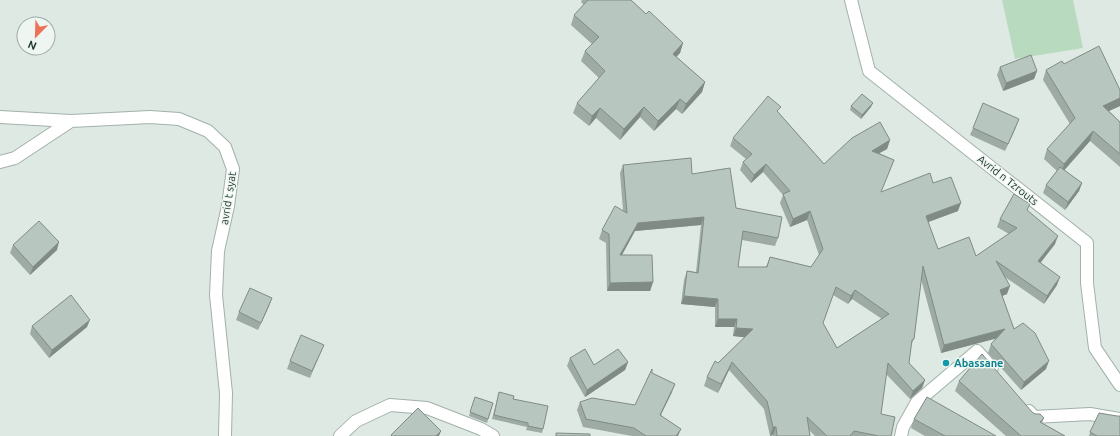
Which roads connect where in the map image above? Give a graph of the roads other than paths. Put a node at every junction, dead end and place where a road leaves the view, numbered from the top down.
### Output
1 (851, 0) edge
2 (0, 117) edge
3 (71, 121) junction
4 (0, 162) edge
5 (998, 375) edge
6 (1120, 385) edge
7 (1024, 405) edge
8 (1120, 419) edge
9 (225, 436) edge
10 (340, 436) edge
11 (493, 436) edge
12 (901, 436) edge

1 - 6 street, Avrid n Tzrouts
2 - 3 street, avrid t syat
3 - 4 street
3 - 9 street, avrid t syat
5 - 12 street
7 - 8 street
10 - 11 street

